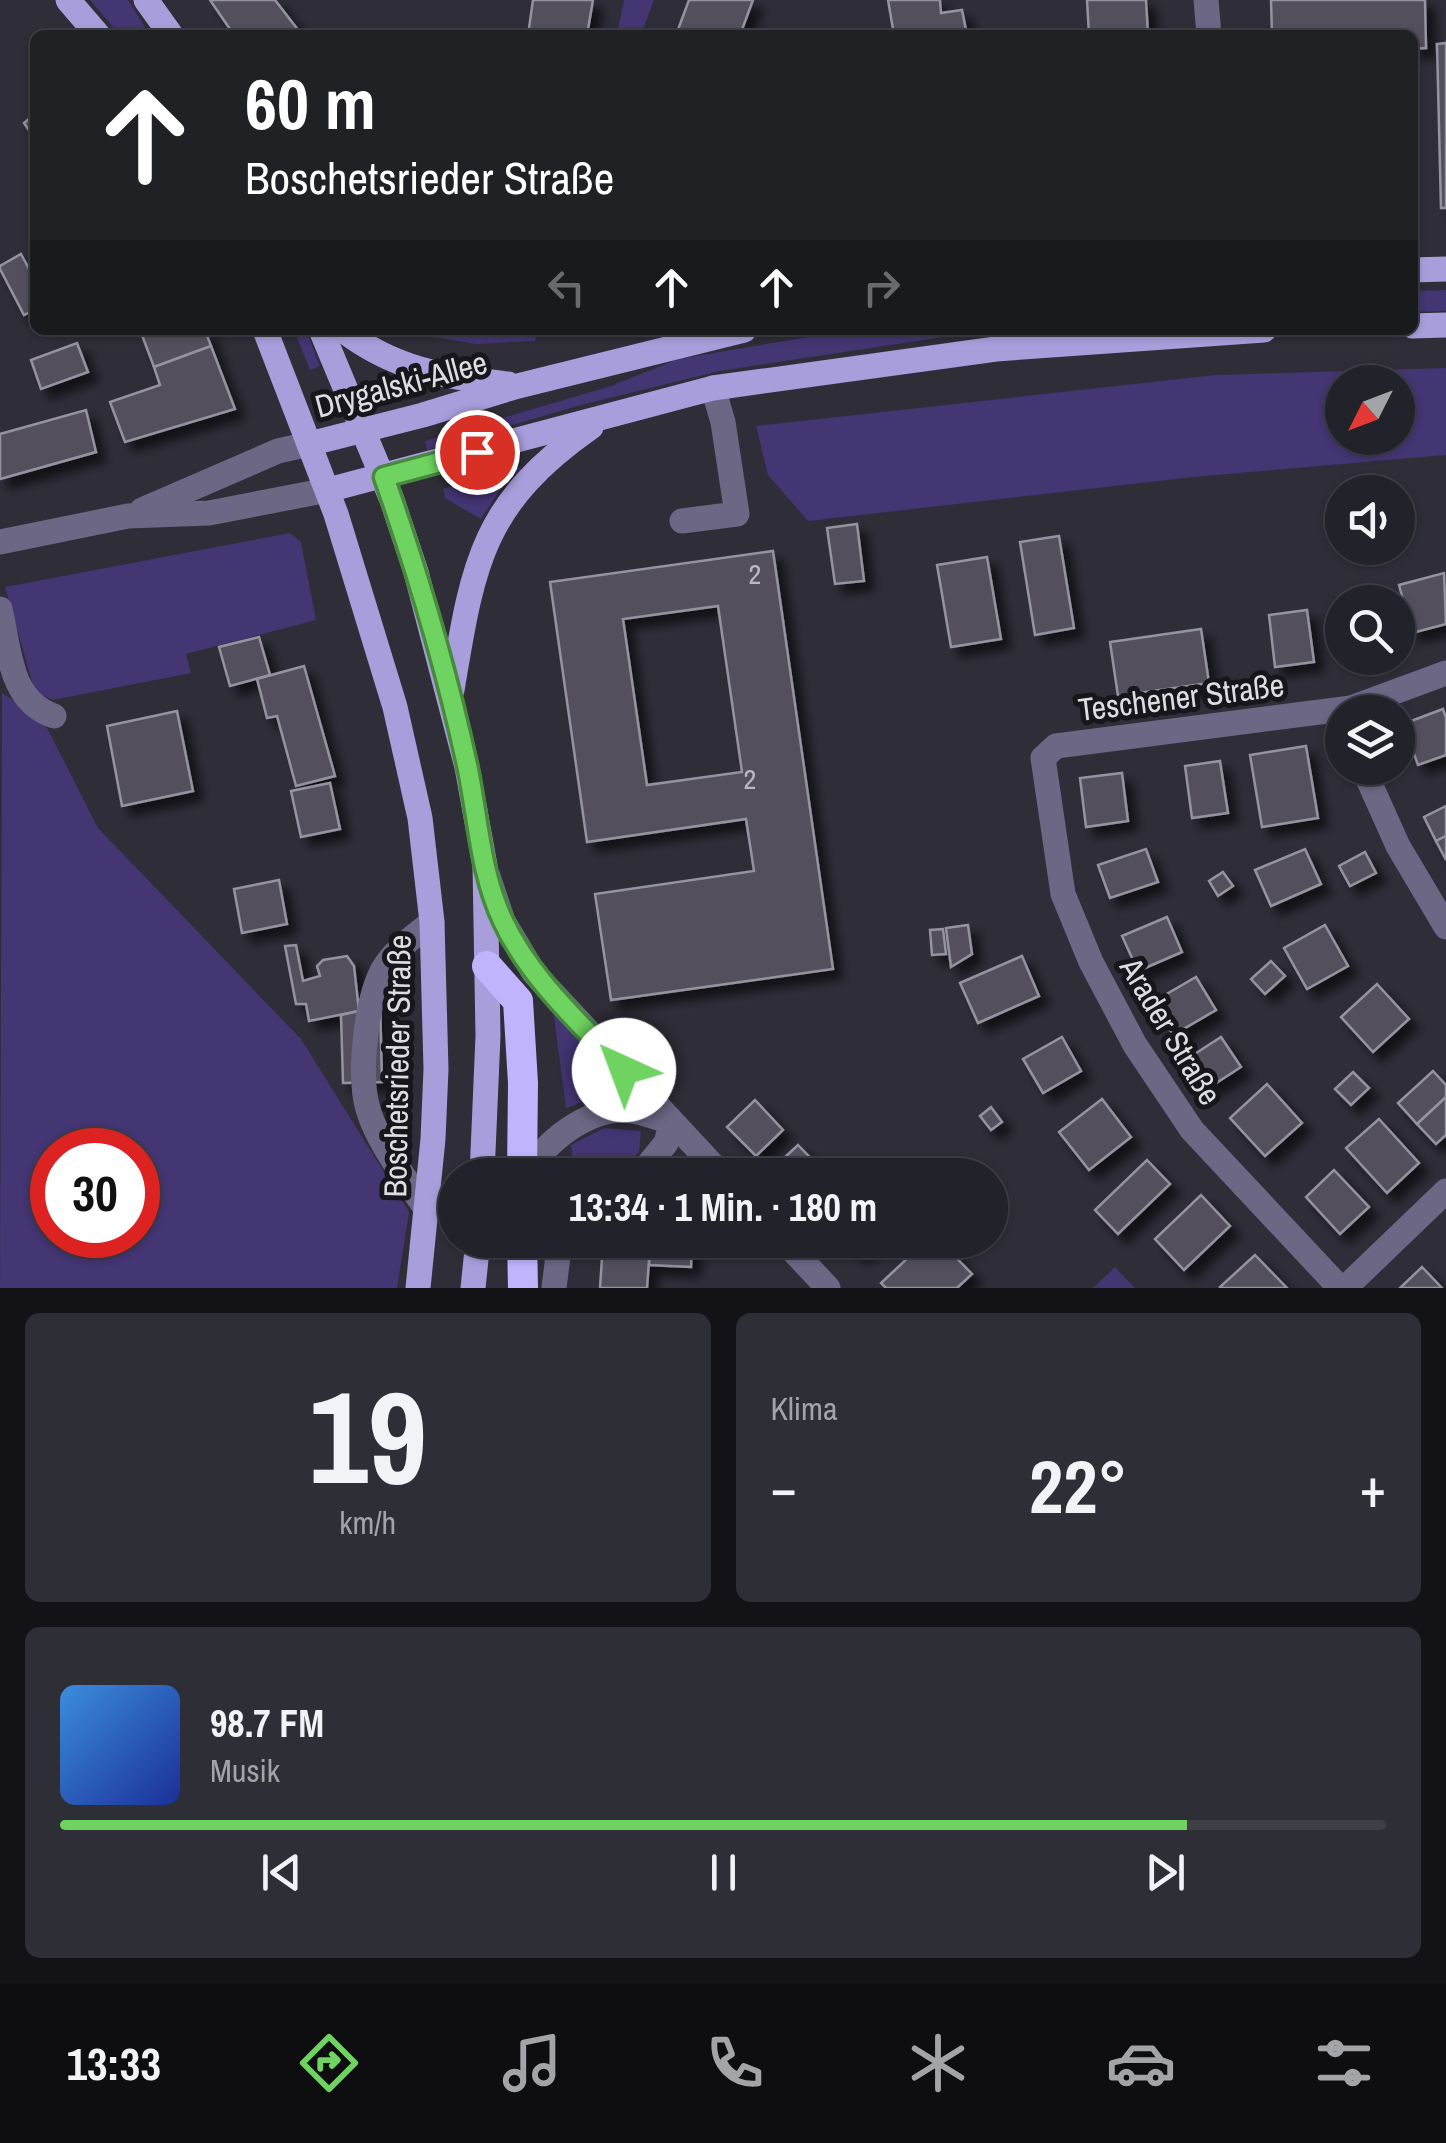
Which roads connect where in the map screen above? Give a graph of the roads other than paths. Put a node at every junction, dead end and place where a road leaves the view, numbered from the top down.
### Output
1 (146, 0) edge
2 (1206, 0) edge
3 (79, 2) edge
4 (95, 30) edge
5 (167, 30) edge
6 (1209, 30) edge
7 (1418, 270) edge
8 (1446, 270) edge
9 (1446, 325) edge
10 (1418, 326) edge
11 (267, 335) edge
12 (323, 335) edge
13 (351, 335) edge
14 (724, 335) edge
15 (1193, 335) edge
16 (518, 386) junction
17 (713, 388) junction
18 (608, 414) junction
19 (364, 430) junction
20 (309, 444) junction
21 (384, 477) junction
22 (328, 490) junction
23 (128, 516) junction
24 (682, 521) dead end
25 (0, 542) edge
26 (0, 609) edge
27 (1446, 673) edge
28 (1390, 695) edge
29 (451, 700) junction
30 (1325, 713) edge
31 (54, 716) dead end
32 (1043, 758) joint
33 (1371, 785) edge
34 (485, 866) junction
35 (432, 922) junction
36 (1446, 927) edge
37 (487, 966) junction
38 (672, 1122) junction
39 (483, 1158) edge
40 (522, 1158) edge
41 (540, 1158) edge
42 (654, 1158) edge
43 (706, 1158) edge
44 (1446, 1191) edge
45 (428, 1210) junction
46 (476, 1258) edge
47 (522, 1258) edge
48 (558, 1258) edge
49 (799, 1258) edge
50 (418, 1288) edge
51 (473, 1288) edge
52 (522, 1288) edge
53 (554, 1288) edge
54 (828, 1288) edge
55 (1342, 1288) edge

1 - 5 main road
2 - 6 street
3 - 4 main road
7 - 8 main road
9 - 10 main road
11 - 20 main road, Boschetsrieder Straße
12 - 19 main road
13 - 16 main road
14 - 16 main road, Drygalski-Allee
15 - 17 main road
16 - 19 main road, Drygalski-Allee
17 - 18 main road
17 - 24 street
18 - 21 main road
18 - 29 main road
19 - 20 main road, Drygalski-Allee
19 - 21 main road
20 - 22 main road, Boschetsrieder Straße
20 - 23 street
21 - 22 main road
21 - 29 main road
22 - 23 street
22 - 35 main road, Boschetsrieder Straße
23 - 25 street
26 - 31 street
27 - 28 street, Teschener Straße
29 - 34 main road
30 - 32 street, Teschener Straße
32 - 55 street, Arader Straße
33 - 36 street
34 - 37 main road
34 - 38 street
35 - 45 main road, Boschetsrieder Straße
35 - 45 street
37 - 39 main road
37 - 40 highway
38 - 41 street
38 - 42 street
38 - 43 street
44 - 55 street
45 - 50 main road, Boschetsrieder Straße
46 - 51 main road
47 - 52 highway
48 - 53 street
49 - 54 street

